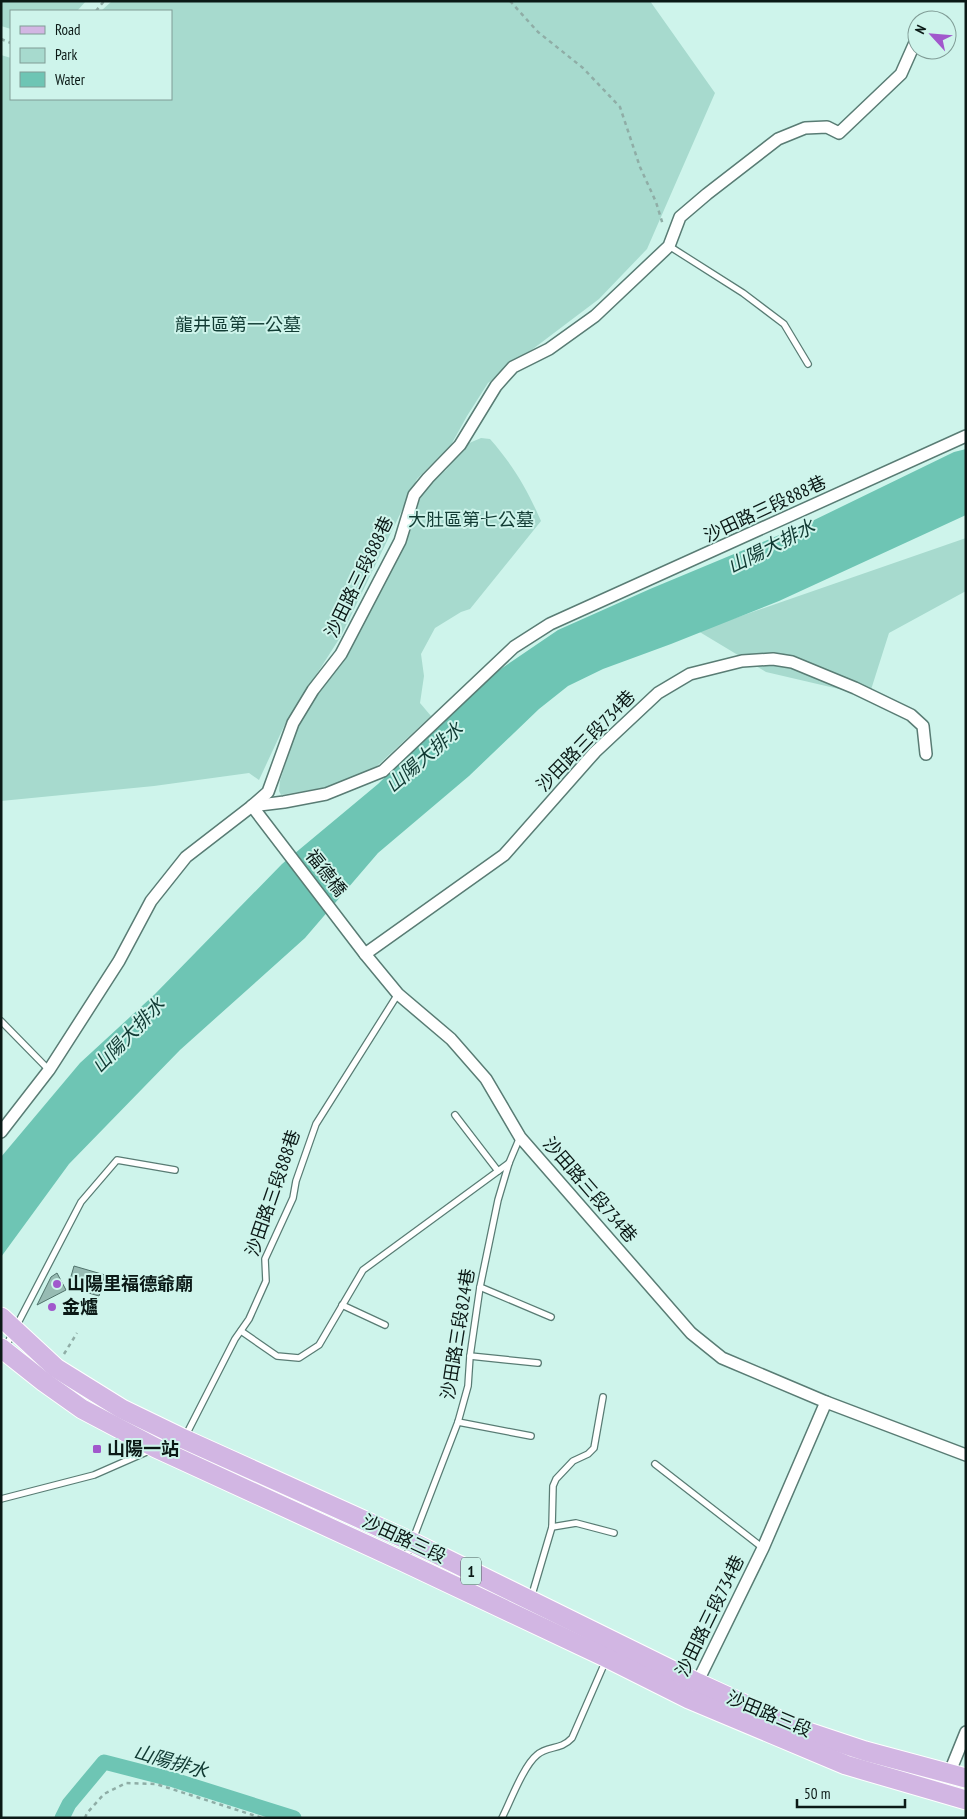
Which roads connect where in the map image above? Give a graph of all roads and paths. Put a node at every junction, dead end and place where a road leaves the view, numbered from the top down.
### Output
1 (510, 1) edge
2 (907, 60) edge
3 (669, 246) junction
4 (808, 364) dead end
5 (966, 436) edge
6 (926, 754) dead end
7 (252, 806) junction
8 (339, 919) joint
9 (365, 954) junction
10 (398, 994) junction
11 (1, 1021) edge
12 (49, 1070) junction
13 (455, 1115) dead end
14 (1, 1132) edge
15 (520, 1136) junction
16 (509, 1163) junction
17 (175, 1170) dead end
18 (498, 1171) junction
19 (480, 1287) junction
20 (342, 1305) junction
21 (1, 1317) edge
22 (551, 1317) dead end
23 (385, 1325) dead end
24 (15, 1330) junction
25 (241, 1331) junction
26 (77, 1333) dead end
27 (3, 1349) edge
28 (470, 1356) junction
29 (538, 1363) dead end
30 (56, 1368) junction
31 (604, 1397) dead end
32 (826, 1402) junction
33 (458, 1422) junction
34 (531, 1436) dead end
35 (179, 1440) junction
36 (160, 1446) junction
37 (966, 1455) edge
38 (656, 1464) dead end
39 (1, 1499) edge
40 (552, 1527) junction
41 (614, 1533) dead end
42 (412, 1542) junction
43 (763, 1548) junction
44 (404, 1562) junction
45 (530, 1600) junction
46 (607, 1658) junction
47 (698, 1683) junction
48 (688, 1699) junction
49 (966, 1732) edge
50 (958, 1776) edge
51 (966, 1800) edge
52 (85, 1818) edge
53 (262, 1818) edge
54 (502, 1818) edge

1 - 3 path
2 - 3 street, 沙田路三段888巷
3 - 4 lane
3 - 7 street, 沙田路三段888巷
5 - 7 street, 沙田路三段888巷
6 - 9 street, 沙田路三段734巷
7 - 8 street, 福德橋
7 - 12 street
8 - 9 street, 沙田路三段734巷
9 - 10 street, 沙田路三段734巷
10 - 15 street, 沙田路三段734巷
10 - 25 lane, 沙田路三段888巷
11 - 12 lane
12 - 14 street
13 - 18 lane
15 - 16 lane, 沙田路三段824巷
15 - 32 street, 沙田路三段734巷
16 - 18 lane
16 - 19 lane, 沙田路三段824巷
17 - 24 lane
18 - 20 lane
19 - 22 lane
19 - 28 lane, 沙田路三段824巷
20 - 23 lane
20 - 25 lane
21 - 24 main road, 沙田路三段 / 1
24 - 27 lane
24 - 30 main road, 沙田路三段 / 1
25 - 35 lane, 沙田路三段888巷
26 - 30 path
27 - 36 main road, 沙田路三段 / 1
28 - 29 lane
28 - 33 lane, 沙田路三段824巷
30 - 35 main road, 沙田路三段 / 1
31 - 40 lane
32 - 37 street, 沙田路三段734巷
32 - 43 street, 沙田路三段734巷
33 - 34 lane
33 - 42 lane, 沙田路三段824巷
35 - 42 main road, 沙田路三段 / 1
36 - 39 lane
36 - 44 main road, 沙田路三段 / 1
38 - 43 lane, 沙田路三段734巷
40 - 41 lane
40 - 45 lane
42 - 44 lane, 沙田路三段824巷
42 - 45 main road, 沙田路三段 / 1
43 - 47 street, 沙田路三段734巷
44 - 46 main road, 沙田路三段 / 1
45 - 47 main road, 沙田路三段 / 1
46 - 48 main road, 沙田路三段 / 1
46 - 54 lane
47 - 48 street, 沙田路三段734巷
47 - 50 main road, 沙田路三段 / 1
48 - 51 main road, 沙田路三段 / 1
49 - 50 street
52 - 53 path

